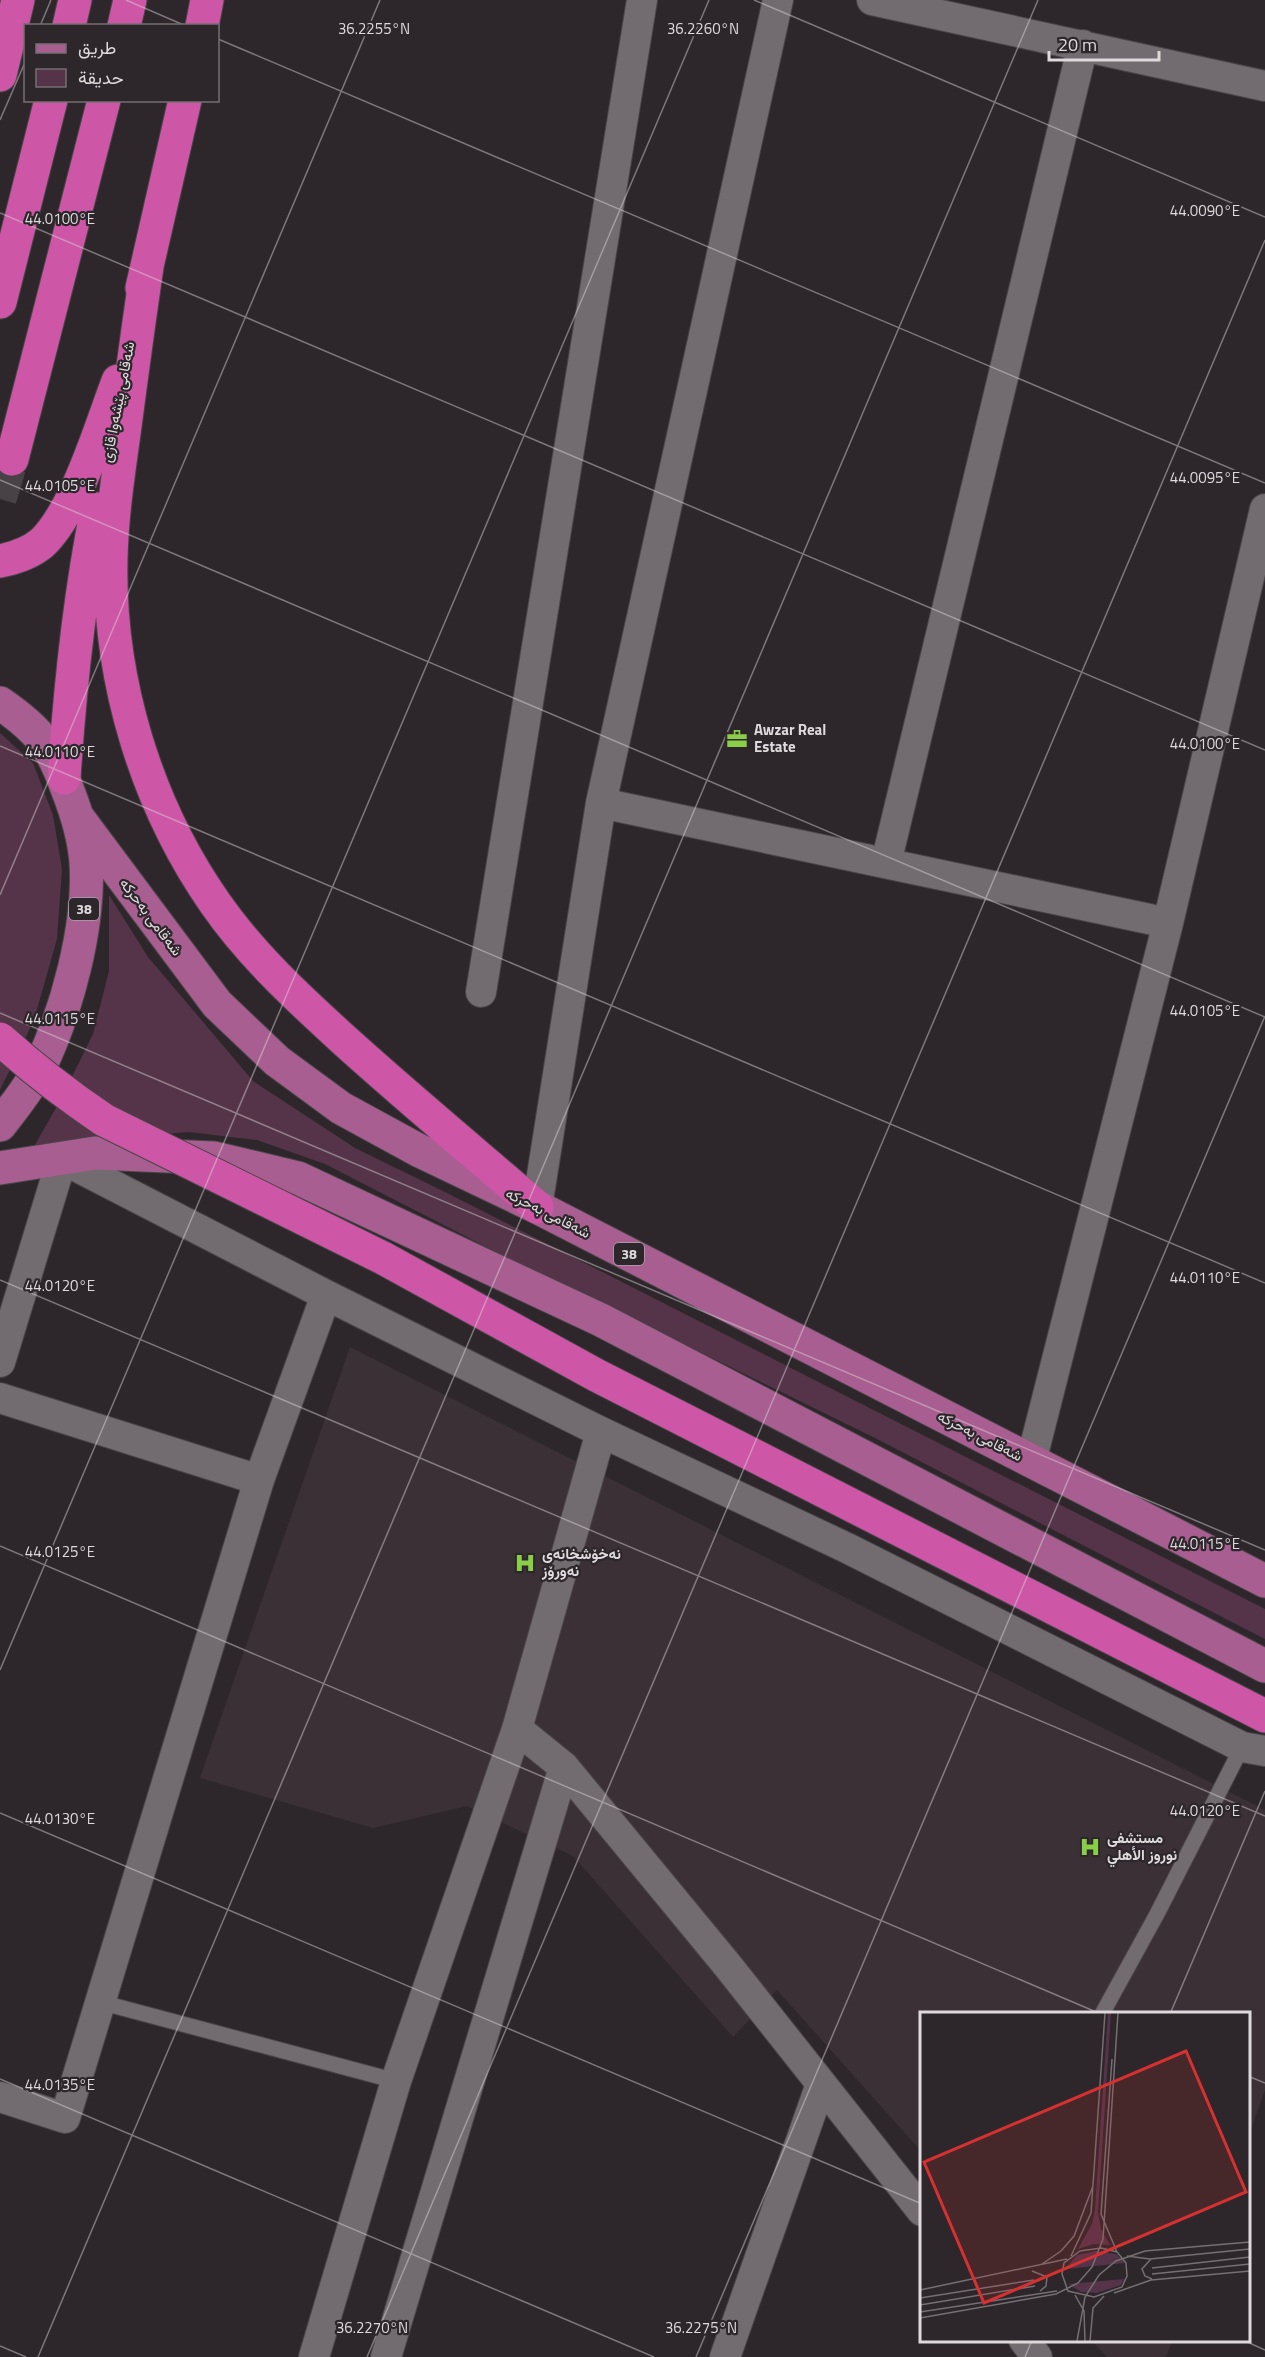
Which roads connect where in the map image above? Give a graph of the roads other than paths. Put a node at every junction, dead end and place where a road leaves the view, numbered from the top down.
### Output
1 (18, 0) edge
2 (75, 0) edge
3 (130, 0) edge
4 (207, 0) edge
5 (642, 0) edge
6 (778, 0) edge
7 (872, 0) edge
8 (69, 24) edge
9 (124, 24) edge
10 (201, 24) edge
11 (1083, 45) junction
12 (0, 75) edge
13 (1265, 86) edge
14 (50, 102) edge
15 (103, 102) edge
16 (184, 102) edge
17 (147, 267) junction
18 (0, 302) edge
19 (125, 361) junction
20 (12, 459) tunnel mouth
21 (1265, 510) edge
22 (0, 561) edge
23 (0, 703) edge
24 (63, 778) junction
25 (601, 803) junction
26 (79, 819) junction
27 (886, 863) junction
28 (1168, 922) junction
29 (481, 992) dead end
30 (0, 1039) edge
31 (0, 1125) edge
32 (62, 1159) junction
33 (0, 1168) edge
34 (537, 1207) junction
35 (326, 1295) junction
36 (0, 1362) edge
37 (0, 1398) edge
38 (601, 1432) junction
39 (1031, 1462) junction
40 (259, 1480) junction
41 (1265, 1581) edge
42 (1265, 1666) edge
43 (1265, 1716) edge
44 (517, 1729) junction
45 (1253, 1749) edge
46 (564, 1767) junction
47 (100, 2002) junction
48 (1103, 2012) edge
49 (396, 2081) junction
50 (821, 2084) junction
51 (0, 2097) edge
52 (920, 2210) edge
53 (1026, 2342) edge
54 (314, 2357) edge
55 (386, 2357) edge
56 (725, 2357) edge
57 (1037, 2357) edge

1 - 12 highway
2 - 8 highway
3 - 9 highway
4 - 10 highway
5 - 29 street
6 - 25 street
7 - 11 street
11 - 13 street
11 - 27 street
14 - 18 highway
15 - 20 highway
16 - 17 highway, شەقامی پێشەوا قازی
17 - 19 highway, شەقامی پێشەوا قازی
17 - 34 highway
19 - 22 highway
19 - 24 highway, شەقامی پێشەوا قازی
21 - 28 street
23 - 24 main road, شەقامی پێشەوا قازی / 38
24 - 26 main road, شەقامی پێشەوا قازی / 38
25 - 27 street
25 - 34 street
26 - 31 main road, شەقامی پێشەوا قازی / 38
26 - 34 main road, شەقامی بەحرکە / 38
27 - 28 street
28 - 39 street
30 - 43 highway, bridge
32 - 33 main road
32 - 35 street
32 - 36 street
32 - 42 main road
34 - 39 main road, شەقامی بەحرکە / 38
35 - 38 street
35 - 40 street
37 - 40 street
38 - 44 street
38 - 45 street
39 - 41 main road, شەقامی بەحرکە / 38
40 - 47 street
44 - 46 street
44 - 49 street
45 - 48 lane
46 - 50 street
46 - 55 street
47 - 49 lane
47 - 51 street
49 - 54 street
50 - 52 street
50 - 56 street
53 - 57 street

